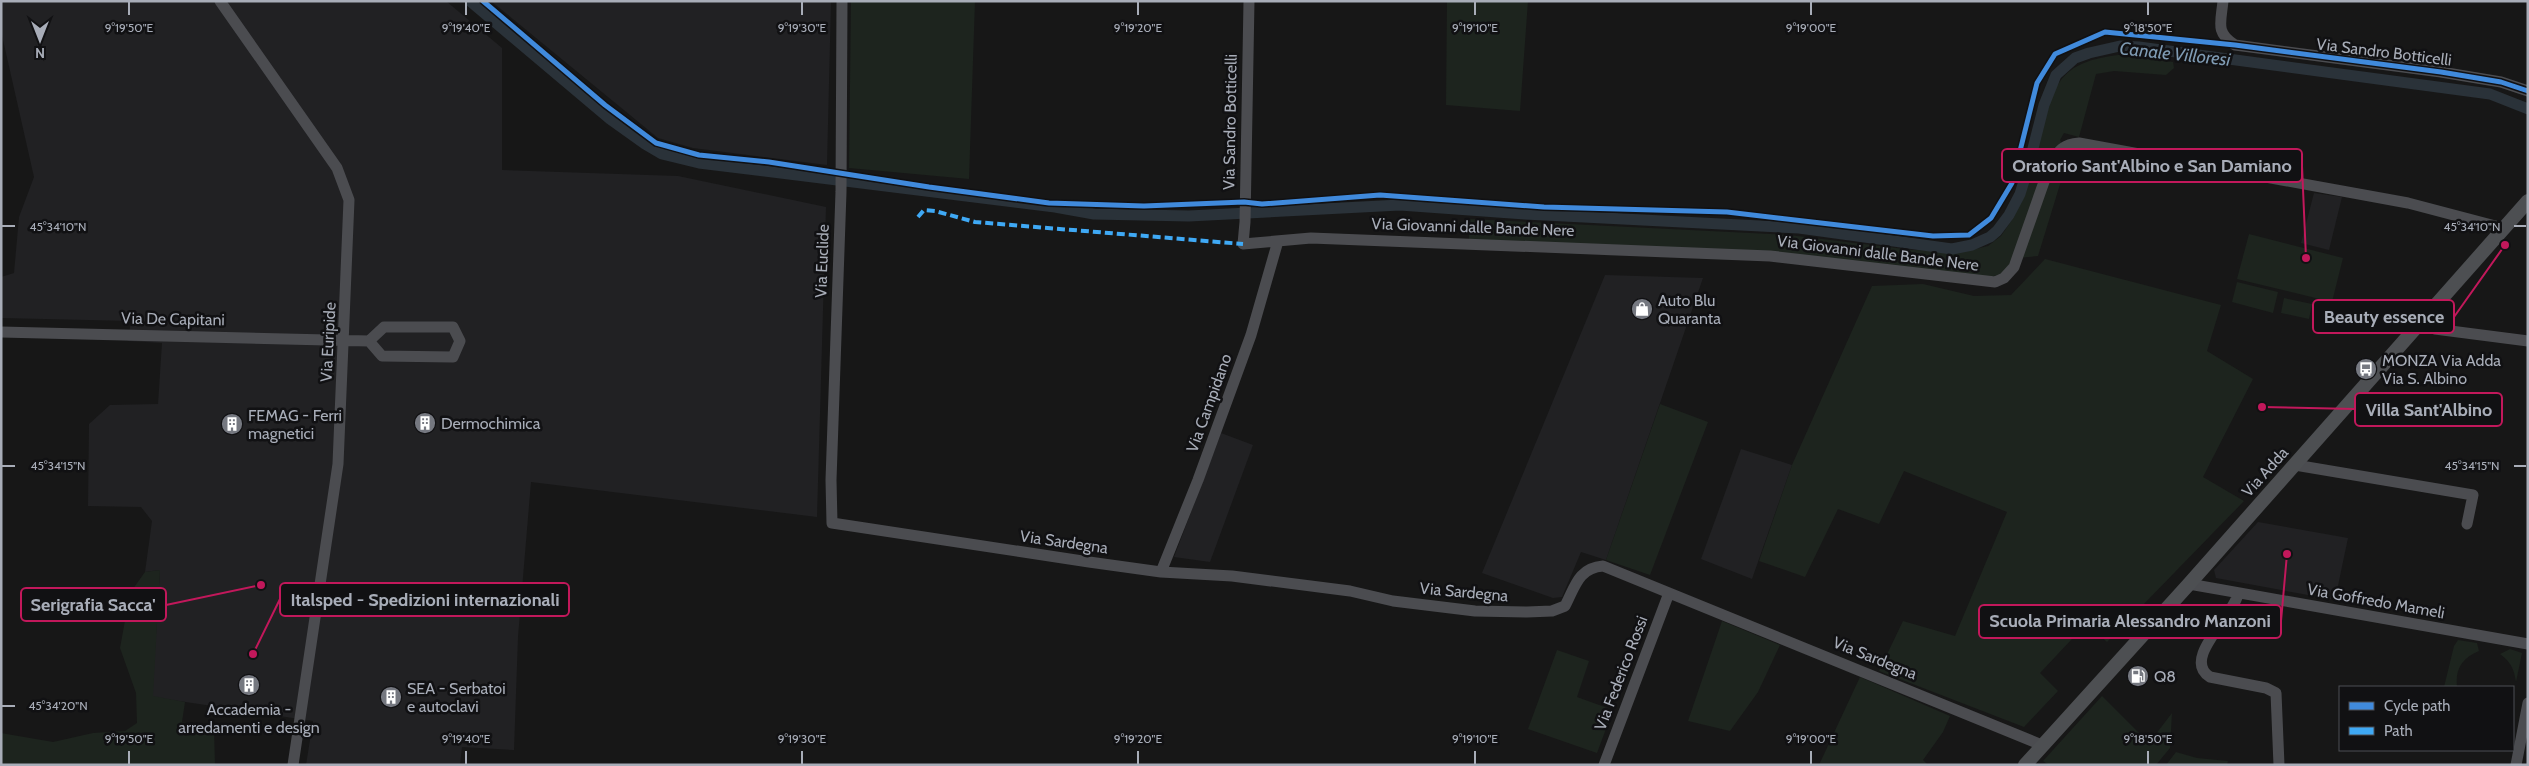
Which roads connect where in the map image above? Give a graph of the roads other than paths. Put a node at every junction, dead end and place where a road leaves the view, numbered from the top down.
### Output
1 (220, 1) edge
2 (842, 1) edge
3 (1249, 1) edge
4 (2223, 1) edge
5 (2528, 91) edge
6 (2528, 201) edge
7 (2503, 228) junction
8 (1278, 241) junction
9 (1243, 244) joint
10 (2420, 321) junction
11 (1, 332) edge
12 (344, 339) junction
13 (369, 340) junction
14 (2528, 341) edge
15 (2295, 465) junction
16 (832, 523) joint
17 (2467, 524) dead end
18 (1161, 572) junction
19 (2189, 584) junction
20 (1669, 593) junction
21 (2238, 594) junction
22 (2528, 644) edge
23 (2527, 705) edge
24 (2042, 745) junction
25 (293, 765) edge
26 (1604, 765) edge
27 (2025, 765) edge
28 (2280, 765) edge
29 (2516, 765) edge

1 - 12 street, Via Euripide
2 - 16 street, Via Euclide
3 - 9 street, Via Sandro Botticelli
4 - 5 street, Via Sandro Botticelli
6 - 7 main road, Via Adda
7 - 8 street, Via Giovanni dalle Bande Nere
7 - 10 main road, Via Adda
8 - 9 street, Via Giovanni dalle Bande Nere
8 - 18 street, Via Campidano
10 - 14 street
10 - 15 main road, Via Adda
11 - 12 street, Via De Capitani
12 - 13 street, Via De Capitani
12 - 25 street, Via Euripide
13 - 13 street
15 - 17 street
15 - 19 main road, Via Adda
16 - 18 street, Via Sardegna
18 - 20 street, Via Sardegna
19 - 21 street, Via Goffredo Mameli
19 - 24 main road, Via Adda
20 - 24 street, Via Sardegna
20 - 26 street, Via Federico Rossi
21 - 22 street, Via Goffredo Mameli
21 - 28 street
23 - 29 street
24 - 27 main road, Via Adda

